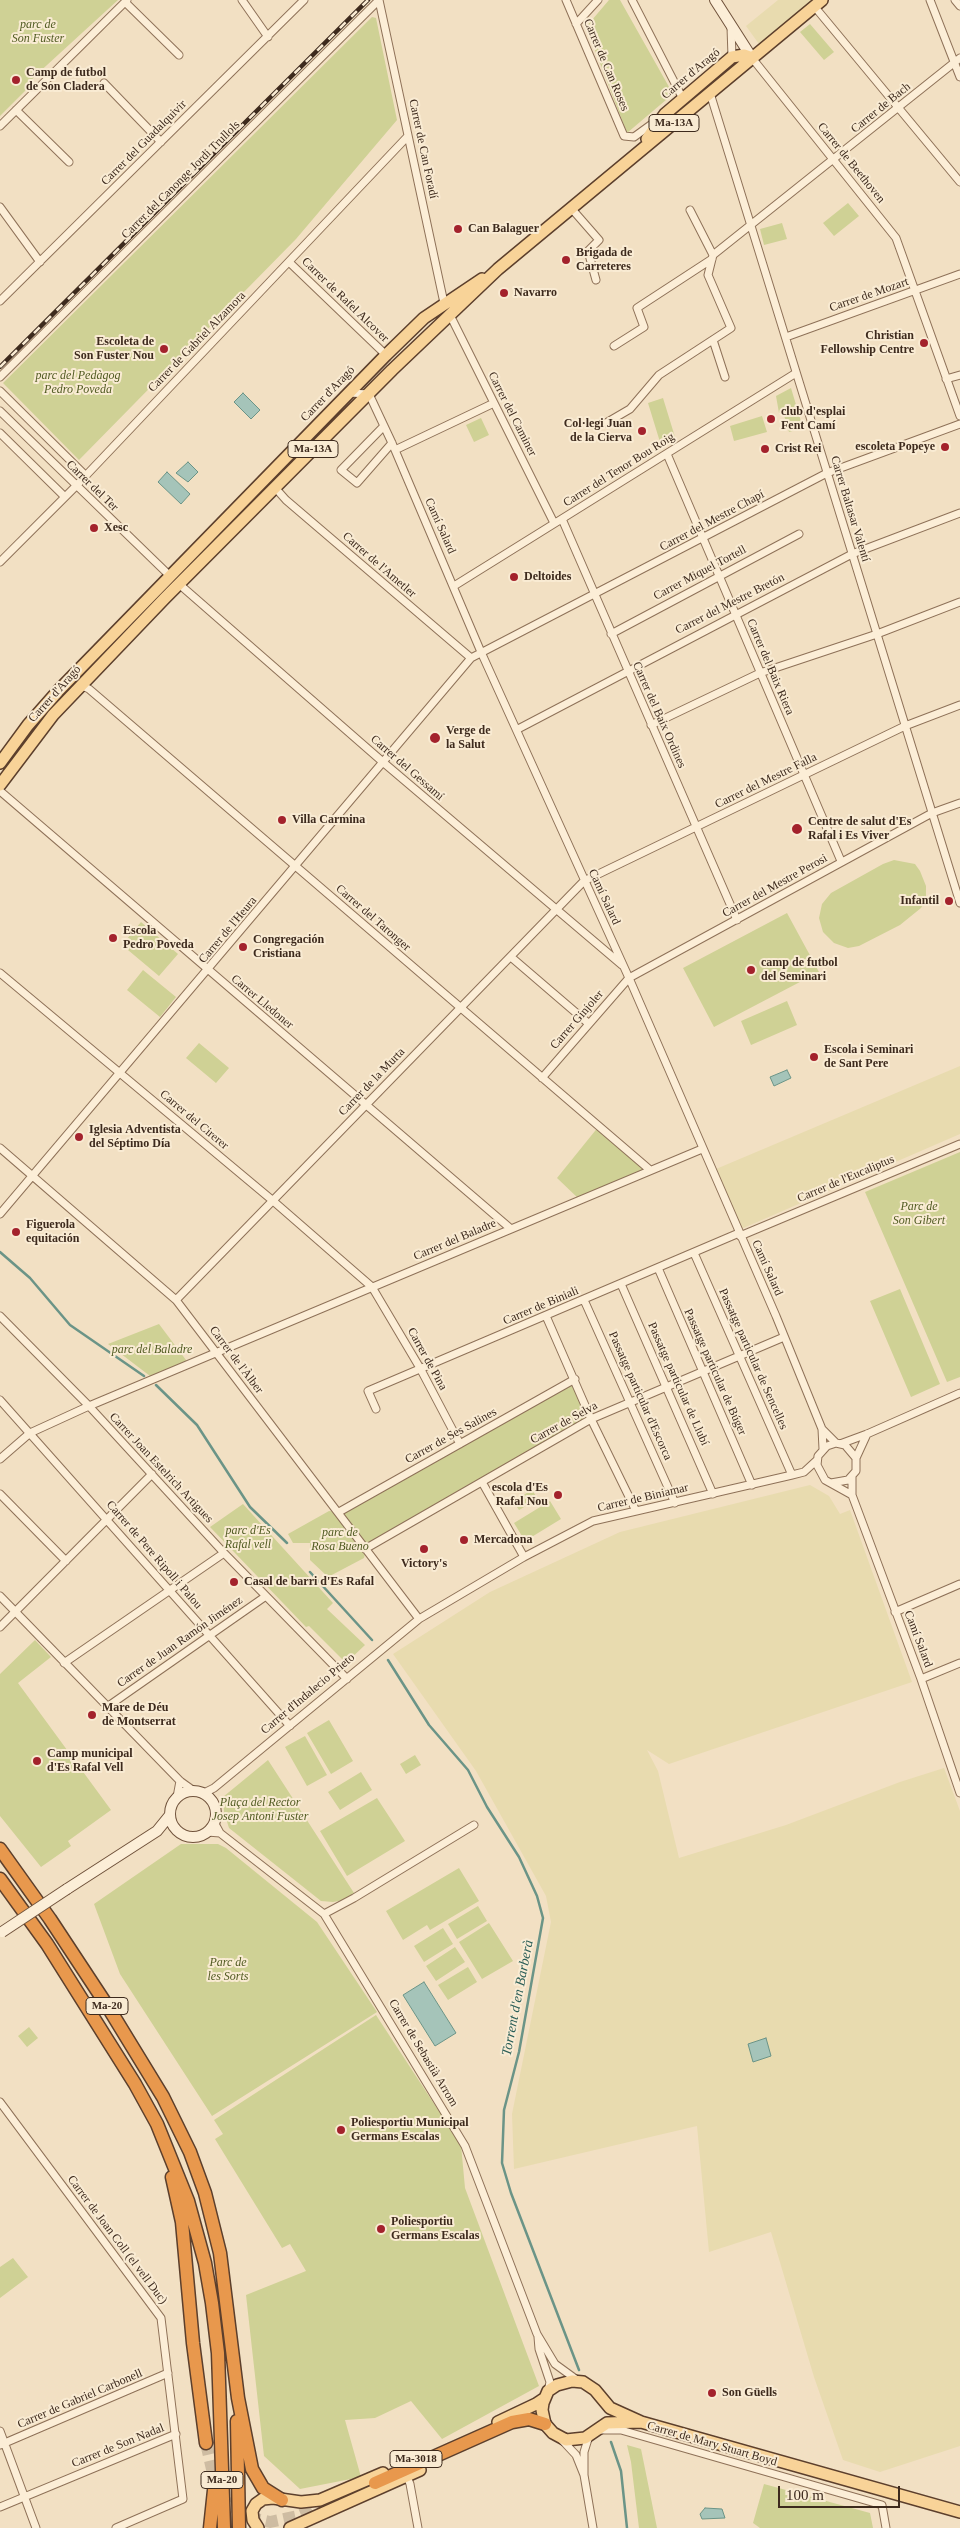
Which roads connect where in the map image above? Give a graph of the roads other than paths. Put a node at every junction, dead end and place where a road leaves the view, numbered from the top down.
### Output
1 (242, 0) edge
2 (304, 0) edge
3 (379, 0) edge
4 (566, 0) edge
5 (598, 0) edge
6 (632, 0) edge
7 (715, 0) edge
8 (930, 0) edge
9 (955, 0) edge
10 (126, 1) edge
11 (818, 3) edge
12 (960, 6) edge
13 (576, 24) junction
14 (731, 24) junction
15 (268, 37) junction
16 (179, 55) dead end
17 (732, 57) junction
18 (752, 58) junction
19 (957, 61) edge
20 (960, 77) edge
21 (104, 83) dead end
22 (710, 93) junction
23 (683, 98) junction
24 (900, 107) junction
25 (16, 110) junction
26 (665, 114) junction
27 (0, 126) edge
28 (408, 136) junction
29 (161, 142) junction
30 (638, 153) junction
31 (836, 160) junction
32 (69, 162) dead end
33 (960, 182) edge
34 (0, 206) edge
35 (571, 208) junction
36 (690, 210) dead end
37 (751, 227) junction
38 (712, 257) junction
39 (40, 262) junction
40 (289, 262) junction
41 (498, 269) junction
42 (960, 274) edge
43 (596, 280) dead end
44 (915, 291) junction
45 (0, 301) edge
46 (444, 303) junction
47 (450, 315) junction
48 (786, 337) junction
49 (712, 340) junction
50 (614, 346) dead end
51 (386, 355) junction
52 (392, 370) junction
53 (796, 373) junction
54 (960, 375) edge
55 (0, 377) edge
56 (725, 377) dead end
57 (946, 380) junction
58 (0, 391) edge
59 (349, 393) junction
60 (369, 394) junction
61 (494, 403) junction
62 (0, 411) edge
63 (960, 416) edge
64 (606, 423) dead end
65 (960, 424) edge
66 (384, 426) junction
67 (0, 433) edge
68 (394, 447) junction
69 (668, 454) junction
70 (277, 466) junction
71 (827, 473) junction
72 (86, 476) junction
73 (76, 486) junction
74 (276, 486) junction
75 (65, 497) junction
76 (960, 513) edge
77 (562, 519) junction
78 (554, 523) junction
79 (800, 534) dead end
80 (702, 539) junction
81 (852, 554) junction
82 (0, 562) edge
83 (170, 576) junction
84 (718, 576) junction
85 (179, 584) junction
86 (454, 586) junction
87 (595, 595) junction
88 (960, 602) edge
89 (735, 614) junction
90 (611, 634) junction
91 (877, 634) junction
92 (481, 652) junction
93 (471, 658) junction
94 (627, 671) junction
95 (760, 673) junction
96 (80, 686) junction
97 (58, 691) junction
98 (960, 705) edge
99 (651, 725) junction
100 (905, 726) junction
101 (518, 729) junction
102 (0, 763) edge
103 (384, 763) junction
104 (803, 775) junction
105 (0, 785) edge
106 (0, 791) edge
107 (960, 803) edge
108 (932, 813) junction
109 (696, 828) junction
110 (841, 861) junction
111 (295, 867) junction
112 (584, 881) junction
113 (958, 886) edge
114 (960, 903) edge
115 (555, 910) junction
116 (737, 920) junction
117 (511, 956) junction
118 (623, 967) junction
119 (208, 971) junction
120 (0, 973) edge
121 (629, 978) junction
122 (460, 1007) junction
123 (588, 1023) junction
124 (120, 1074) junction
125 (542, 1078) junction
126 (367, 1104) junction
127 (960, 1144) edge
128 (0, 1148) edge
129 (702, 1149) junction
130 (650, 1170) junction
131 (32, 1176) junction
132 (272, 1200) junction
133 (0, 1214) edge
134 (511, 1229) junction
135 (740, 1234) junction
136 (694, 1253) junction
137 (658, 1268) junction
138 (621, 1284) junction
139 (372, 1287) junction
140 (176, 1300) junction
141 (584, 1300) junction
142 (0, 1316) edge
143 (546, 1316) junction
144 (784, 1337) junction
145 (216, 1353) junction
146 (740, 1356) junction
147 (420, 1368) junction
148 (703, 1371) junction
149 (575, 1380) junction
150 (667, 1386) junction
151 (960, 1393) edge
152 (0, 1400) edge
153 (631, 1402) junction
154 (89, 1406) junction
155 (376, 1409) dead end
156 (591, 1419) junction
157 (822, 1429) junction
158 (30, 1433) junction
159 (867, 1434) junction
160 (460, 1444) junction
161 (838, 1444) junction
162 (823, 1449) junction
163 (856, 1458) junction
164 (0, 1459) edge
165 (817, 1460) junction
166 (804, 1472) junction
167 (152, 1474) junction
168 (792, 1475) junction
169 (821, 1476) junction
170 (852, 1476) junction
171 (482, 1482) junction
172 (831, 1483) junction
173 (752, 1485) junction
174 (0, 1494) edge
175 (713, 1494) junction
176 (852, 1495) junction
177 (675, 1503) junction
178 (636, 1511) junction
179 (338, 1512) junction
180 (108, 1520) junction
181 (366, 1550) junction
182 (224, 1553) junction
183 (524, 1557) junction
184 (66, 1561) junction
185 (960, 1584) edge
186 (169, 1590) junction
187 (0, 1596) edge
188 (266, 1596) junction
189 (15, 1612) junction
190 (896, 1612) junction
191 (419, 1619) junction
192 (0, 1627) edge
193 (209, 1635) junction
194 (64, 1663) junction
195 (960, 1663) edge
196 (346, 1679) junction
197 (921, 1680) junction
198 (107, 1707) junction
199 (290, 1726) junction
200 (180, 1781) junction
201 (960, 1793) edge
202 (202, 1794) junction
203 (178, 1797) junction
204 (170, 1815) junction
205 (214, 1822) junction
206 (474, 1825) dead end
207 (157, 1831) junction
208 (179, 1831) junction
209 (207, 1832) junction
210 (220, 1833) junction
211 (0, 1849) edge
212 (0, 1879) edge
213 (324, 1914) junction
214 (1, 1932) edge
215 (0, 2102) edge
216 (157, 2124) junction
217 (538, 2334) junction
218 (168, 2372) junction
219 (583, 2382) junction
220 (547, 2394) junction
221 (599, 2397) junction
222 (238, 2398) junction
223 (641, 2422) junction
224 (0, 2431) edge
225 (220, 2431) junction
226 (552, 2432) junction
227 (593, 2433) junction
228 (176, 2434) junction
229 (206, 2442) tunnel mouth
230 (2, 2444) edge
231 (238, 2465) junction
232 (217, 2474) junction
233 (584, 2475) junction
234 (400, 2479) junction
235 (372, 2488) junction
236 (24, 2497) junction
237 (282, 2500) junction
238 (0, 2507) edge
239 (960, 2512) edge
240 (36, 2528) edge
241 (116, 2528) edge
242 (210, 2528) edge
243 (218, 2528) edge
244 (224, 2528) edge
245 (239, 2528) edge
246 (245, 2528) edge
247 (258, 2528) edge
248 (280, 2528) edge
249 (290, 2528) edge
250 (418, 2528) edge
251 (593, 2528) edge
252 (886, 2528) edge

1 - 15 street
2 - 15 street, Carrer del Guadalquivir
3 - 28 street, Carrer de Can Foradí
3 - 55 street, Carrer del Canonge Jordi Trullols
4 - 13 street, Carrer de Can Roses
5 - 13 street
6 - 23 street
7 - 14 street
8 - 19 street
9 - 12 street
10 - 16 street
10 - 25 street
11 - 18 main road, Carrer d'Aragó / Ma-13A
11 - 24 street
13 - 26 street, Carrer de Can Roses
14 - 17 street
14 - 18 street
15 - 29 street, Carrer del Guadalquivir
17 - 18 main road, Carrer d'Aragó
17 - 23 main road, Carrer d'Aragó
18 - 22 main road, Carrer d'Aragó / Ma-13A
18 - 31 street, Carrer de Beethoven
19 - 20 street
19 - 24 street, Carrer de Bach
21 - 29 street
22 - 30 main road, Carrer d'Aragó / Ma-13A
22 - 37 street, Carrer Baltasar Valentí
23 - 26 main road, Carrer d'Aragó
24 - 31 street, Carrer de Bach
24 - 33 street
25 - 27 street
25 - 32 street
26 - 30 main road, Carrer d'Aragó
28 - 40 street, Carrer de Gabriel Alzamora
28 - 46 street, Carrer de Can Foradí
29 - 39 street, Carrer del Guadalquivir
30 - 35 main road, Carrer d'Aragó / Ma-13A
31 - 37 street, Carrer de Bach
31 - 44 street, Carrer de Beethoven
34 - 39 street
35 - 41 main road, Carrer d'Aragó / Ma-13A
35 - 43 street
36 - 38 street
37 - 38 street, Carrer de Bach
37 - 48 street, Carrer Baltasar Valentí
38 - 49 street
38 - 50 street, Carrer de Bach
39 - 45 street, Carrer del Guadalquivir
40 - 51 street, Carrer de Rafel Alcover
40 - 72 street, Carrer de Gabriel Alzamora
41 - 46 main road, Carrer d'Aragó / Ma-13A
41 - 47 main road, Carrer d'Aragó / Ma-13A
42 - 44 street, Carrer de Mozart
44 - 48 street, Carrer de Mozart
44 - 57 street, Carrer de Beethoven
46 - 51 main road, Carrer d'Aragó / Ma-13A
47 - 52 main road, Carrer d'Aragó / Ma-13A
47 - 61 street, Carrer del Caminer
48 - 53 street, Carrer Baltasar Valentí
49 - 56 street
49 - 64 street
51 - 52 main road
51 - 59 main road, Carrer d'Aragó / Ma-13A
52 - 60 main road, Carrer d'Aragó / Ma-13A
53 - 69 street, Carrer del Tenor Bou Roig
53 - 71 street, Carrer Baltasar Valentí
54 - 57 street
57 - 63 street, Carrer de Beethoven
58 - 72 street
59 - 60 street
59 - 70 main road, Carrer d'Aragó / Ma-13A
60 - 66 street, Camí Salard
60 - 74 main road, Carrer d'Aragó / Ma-13A
61 - 68 street
61 - 78 street, Carrer del Caminer
62 - 73 street, Carrer del Ter
65 - 71 street, Carrer del Mestre Chapí
66 - 68 street, Camí Salard
66 - 68 street
67 - 75 street
68 - 86 street, Camí Salard
69 - 77 street, Carrer del Tenor Bou Roig
69 - 80 street, Carrer del Baix Riera
70 - 74 main road
70 - 83 main road, Carrer d'Aragó / Ma-13A
71 - 80 street, Carrer del Mestre Chapí
71 - 81 street, Carrer Baltasar Valentí
72 - 73 street, Carrer de Gabriel Alzamora
73 - 75 street, Carrer de Gabriel Alzamora
73 - 83 street, Carrer del Ter
74 - 85 main road, Carrer d'Aragó / Ma-13A
74 - 93 street, Carrer de l'Ametler
75 - 82 street, Carrer de Gabriel Alzamora
76 - 81 street, Carrer del Mestre Bretón
77 - 78 street, Carrer del Tenor Bou Roig
77 - 87 street, Carrer del Baix Ordines
78 - 86 street, Carrer del Tenor Bou Roig
79 - 84 street, Carrer Miquel Tortell
80 - 84 street, Carrer del Baix Riera
80 - 87 street, Carrer del Mestre Chapí
81 - 89 street, Carrer del Mestre Bretón
81 - 91 street, Carrer Baltasar Valentí
83 - 85 main road
83 - 97 main road, Carrer d'Aragó / Ma-13A
84 - 89 street, Carrer del Baix Riera
84 - 90 street, Carrer Miquel Tortell
85 - 96 main road, Carrer d'Aragó / Ma-13A
85 - 103 street, Carrer del Gessamí
86 - 92 street, Camí Salard
87 - 90 street, Carrer del Baix Ordines
87 - 92 street, Carrer del Mestre Chapí
88 - 91 street
89 - 94 street, Carrer del Mestre Bretón
89 - 95 street, Carrer del Baix Riera
90 - 94 street, Carrer del Baix Ordines
91 - 95 street
91 - 100 street, Carrer Baltasar Valentí
92 - 93 street, Carrer del Mestre Chapí
92 - 101 street, Camí Salard
93 - 103 street, Carrer de l'Heura
94 - 99 street, Carrer del Baix Ordines
94 - 101 street, Carrer del Mestre Bretón
95 - 99 street
95 - 104 street, Carrer del Baix Riera
96 - 97 main road
96 - 105 main road, Carrer d'Aragó / Ma-13A
96 - 111 street, Carrer del Taronger
97 - 102 main road, Carrer d'Aragó / Ma-13A
98 - 100 street, Carrer del Mestre Falla
99 - 109 street, Carrer del Baix Ordines
100 - 104 street, Carrer del Mestre Falla
100 - 108 street, Carrer Baltasar Valentí
101 - 112 street, Camí Salard
103 - 111 street, Carrer de l'Heura
103 - 115 street, Carrer del Gessamí
104 - 109 street, Carrer del Mestre Falla
104 - 110 street, Carrer del Baix Riera
106 - 119 street, Carrer Lledoner
107 - 108 street, Carrer del Mestre Perosi
108 - 110 street, Carrer del Mestre Perosi
108 - 113 street, Carrer Baltasar Valentí
109 - 112 street, Carrer del Mestre Falla
109 - 116 street, Carrer del Baix Ordines
110 - 116 street, Carrer del Mestre Perosi
111 - 119 street, Carrer de l'Heura
111 - 122 street, Carrer del Taronger
112 - 115 street, Carrer de la Murta
112 - 118 street, Camí Salard
113 - 114 street, Carrer Baltasar Valentí
115 - 117 street, Carrer de la Murta
115 - 118 street, Carrer del Gessamí
116 - 121 street, Carrer del Mestre Perosi
117 - 122 street, Carrer de la Murta
117 - 123 street
118 - 121 street, Camí Salard
119 - 124 street, Carrer de l'Heura
119 - 126 street, Carrer Lledoner
120 - 124 street, Carrer del Cirerer
121 - 123 street, Carrer Ginjoler
121 - 129 street, Camí Salard
122 - 125 street, Carrer del Taronger
122 - 126 street, Carrer de la Murta
123 - 125 street, Carrer Ginjoler
124 - 131 street, Carrer de l'Heura
124 - 132 street, Carrer del Cirerer
125 - 130 street, Carrer del Taronger
126 - 132 street, Carrer de la Murta
126 - 134 street, Carrer Lledoner
127 - 135 street, Carrer de l'Eucaliptus
128 - 131 street, Carrer de l'Àlber
129 - 130 street, Carrer del Baladre
129 - 135 street, Camí Salard
130 - 134 street, Carrer del Baladre
131 - 133 street, Carrer de l'Heura
131 - 140 street, Carrer de l'Àlber
132 - 139 street, Carrer del Cirerer
132 - 140 street, Carrer de la Murta
134 - 139 street, Carrer del Baladre
135 - 136 street, Carrer de Biniali
135 - 144 street, Camí Salard
136 - 137 street, Carrer de Biniali
136 - 146 street, Passatge particular de Sencelles
137 - 138 street, Carrer de Biniali
137 - 148 street, Passatge particular de Búger
138 - 141 street, Carrer de Biniali
138 - 150 street, Passatge particular de Llubí
139 - 145 street, Carrer del Baladre
139 - 147 street, Carrer de Pina
140 - 145 street, Carrer de l'Àlber
141 - 143 street, Carrer de Biniali
141 - 153 street, Passatge particular d'Escorca
142 - 154 street, Carrer Joan Estelrich Artigues
143 - 147 street, Carrer de Biniali
143 - 149 street
144 - 146 street, Carrer de Selva
144 - 157 street, Camí Salard
145 - 154 street
145 - 179 street, Carrer de l'Àlber
146 - 148 street, Carrer de Selva
146 - 168 street, Passatge particular de Sencelles
147 - 155 street, Carrer de Biniali
147 - 160 street, Carrer de Pina
148 - 150 street, Carrer de Selva
148 - 173 street, Passatge particular de Búger
149 - 156 street
149 - 160 street, Carrer de Ses Salines
150 - 153 street, Carrer de Selva
150 - 175 street, Passatge particular de Llubí
151 - 159 street
152 - 158 street, Carrer de Pere Ripoll i Palou
153 - 156 street, Carrer de Selva
153 - 177 street, Passatge particular d'Escorca
154 - 158 street
154 - 167 street, Carrer Joan Estelrich Artigues
156 - 171 street, Carrer de Selva
156 - 178 street
157 - 161 street, Camí Salard
157 - 162 street, Camí Salard
158 - 164 street
158 - 180 street, Carrer de Pere Ripoll i Palou
159 - 161 street
159 - 163 street
160 - 179 street, Carrer de Ses Salines
161 - 162 street
161 - 163 street
162 - 165 street
163 - 170 street
165 - 166 street, Carrer de Biniamar
165 - 169 street
166 - 168 street, Carrer de Biniamar
166 - 169 street, Carrer de Biniamar
167 - 180 street
167 - 182 street, Carrer Joan Estelrich Artigues
168 - 173 street, Carrer de Biniamar
169 - 172 street
170 - 172 street
170 - 176 street, Camí Salard
171 - 181 street, Carrer de Selva
171 - 183 street
172 - 176 street
173 - 175 street, Carrer de Biniamar
174 - 184 street
175 - 177 street, Carrer de Biniamar
176 - 190 street, Camí Salard
177 - 178 street, Carrer de Biniamar
178 - 183 street, Carrer de Biniamar
179 - 181 street, Carrer de l'Àlber
180 - 184 street
180 - 186 street, Carrer de Pere Ripoll i Palou
181 - 191 street, Carrer de l'Àlber
182 - 186 street
182 - 188 street, Carrer Joan Estelrich Artigues
183 - 191 street, Carrer de Biniamar
184 - 189 street
185 - 190 street
186 - 193 street, Carrer de Pere Ripoll i Palou
186 - 194 street
187 - 189 street
188 - 193 street, Carrer de Juan Ramón Jiménez
188 - 196 street, Carrer Joan Estelrich Artigues
189 - 192 street
189 - 194 street
190 - 197 street, Camí Salard
191 - 196 street, Carrer d'Indalecio Prieto
193 - 198 street, Carrer de Juan Ramón Jiménez
193 - 199 street, Carrer de Pere Ripoll i Palou
194 - 198 street
195 - 197 street
196 - 199 street, Carrer d'Indalecio Prieto
197 - 201 street, Camí Salard
198 - 200 street
199 - 202 street, Carrer d'Indalecio Prieto
200 - 202 street
200 - 203 street
202 - 203 street
202 - 205 street
203 - 204 street
204 - 207 street
204 - 208 street
205 - 209 street
205 - 210 street, Carrer de Sebastià Arrom
206 - 213 street
207 - 208 street
207 - 214 street, bridge
208 - 209 street
209 - 210 street
210 - 213 street, Carrer de Sebastià Arrom
211 - 222 highway, Ma-20
212 - 216 highway, Ma-20
213 - 217 street, Carrer de Sebastià Arrom
215 - 218 street, Carrer de Joan Coll (el vell Duc)
216 - 225 highway, Ma-20
216 - 229 highway
217 - 219 street, Carrer de Sebastià Arrom
217 - 220 street, Carrer de Sebastià Arrom
218 - 228 street, Carrer de Joan Coll (el vell Duc)
218 - 230 street, Carrer de Gabriel Carbonell
219 - 220 main road, Ma-3018
219 - 221 main road, Ma-3018
220 - 226 main road
220 - 237 main road, Ma-3018
221 - 223 main road, Ma-3018
221 - 227 main road
222 - 231 highway, Ma-20
222 - 237 highway
223 - 227 main road, Ma-3018
223 - 239 main road, Ma-3018
224 - 230 street
225 - 232 highway
225 - 244 highway, Ma-20
226 - 227 main road, Ma-3018
226 - 233 street
226 - 234 main road, Ma-3018
226 - 235 highway
227 - 233 street
227 - 252 street, Carrer de Mary Stuart Boyd
228 - 236 street, Carrer de Son Nadal
228 - 241 street, Carrer de Joan Coll (el vell Duc)
230 - 236 street
231 - 245 highway, Ma-20
231 - 246 highway
232 - 242 highway
232 - 243 highway
233 - 251 street
234 - 235 main road, Ma-3018
234 - 250 street
235 - 248 main road
235 - 249 main road, Ma-3018
236 - 238 street
236 - 240 street
237 - 247 main road

